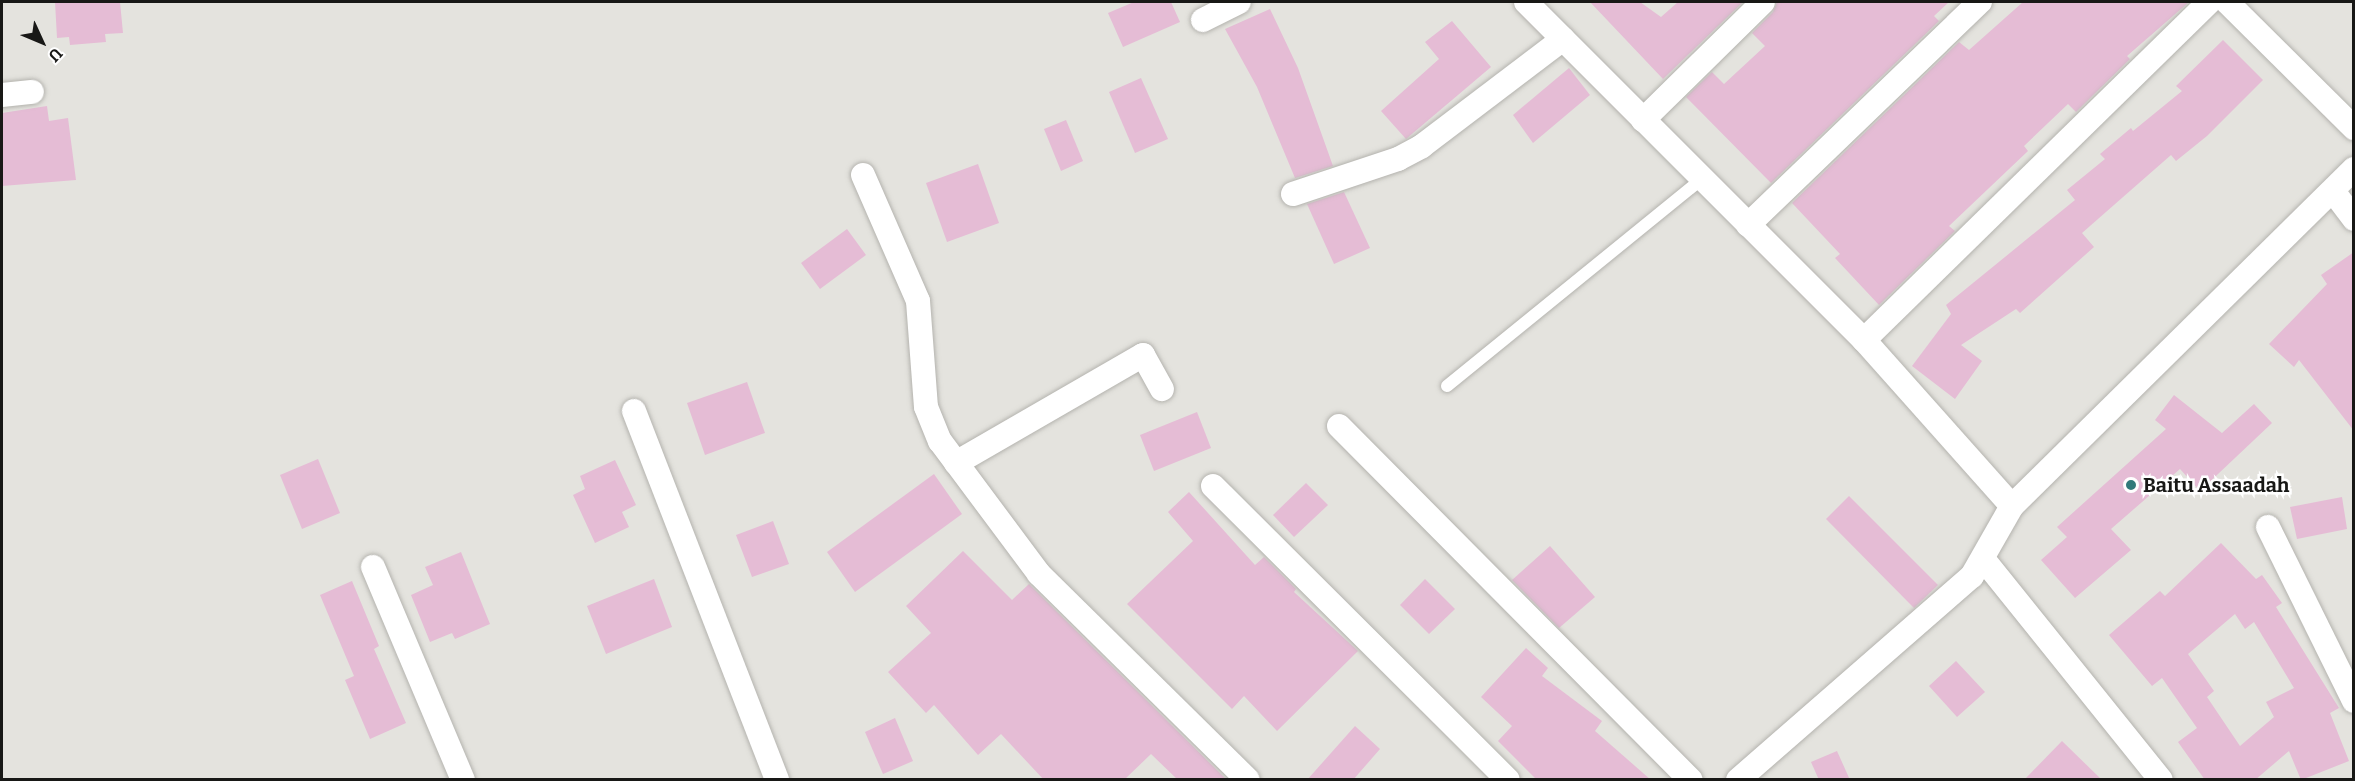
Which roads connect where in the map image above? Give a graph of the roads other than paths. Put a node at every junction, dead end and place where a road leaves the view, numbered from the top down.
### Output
1 (1239, 2) edge
2 (1763, 2) edge
3 (1980, 2) edge
4 (2209, 2) edge
5 (2227, 2) edge
6 (1536, 5) edge
7 (1203, 20) dead end
8 (1563, 39) junction
9 (32, 92) dead end
10 (2, 95) edge
11 (1642, 120) junction
12 (2354, 128) edge
13 (2354, 168) edge
14 (863, 175) dead end
15 (1702, 179) junction
16 (2333, 190) junction
17 (1293, 194) dead end
18 (2354, 219) edge
19 (1748, 225) junction
20 (1864, 340) junction
21 (1447, 386) dead end
22 (1162, 389) dead end
23 (634, 411) dead end
24 (1339, 426) dead end
25 (956, 463) junction
26 (1213, 486) dead end
27 (2012, 506) junction
28 (2268, 527) dead end
29 (1984, 560) junction
30 (373, 567) dead end
31 (2354, 701) edge
32 (463, 780) edge
33 (777, 780) edge
34 (1248, 780) edge
35 (1508, 780) edge
36 (1690, 780) edge
37 (1738, 780) edge
38 (2161, 780) edge

1 - 7 street
2 - 11 street
3 - 19 street
4 - 20 street
5 - 12 street
6 - 8 street
8 - 11 street
8 - 17 street
9 - 10 street
11 - 15 street
13 - 16 street
14 - 25 street
15 - 19 street
15 - 21 lane
16 - 18 street
16 - 27 street
19 - 20 street
20 - 27 street
22 - 25 street
23 - 33 street
24 - 36 street
25 - 34 street
26 - 35 street
27 - 29 street
28 - 31 street
29 - 37 street
29 - 38 street
30 - 32 street

